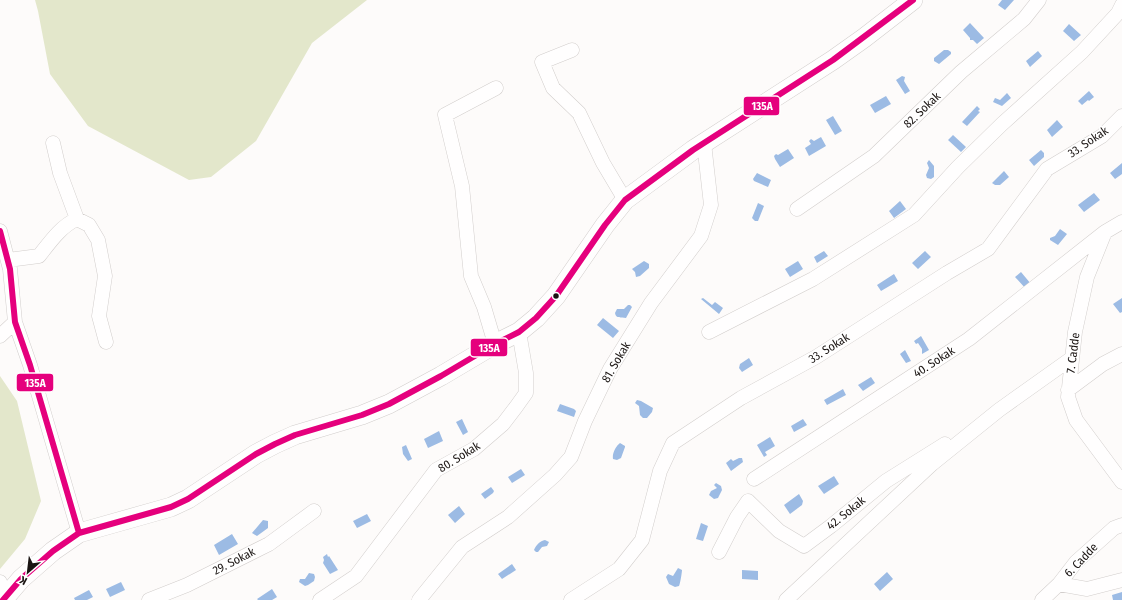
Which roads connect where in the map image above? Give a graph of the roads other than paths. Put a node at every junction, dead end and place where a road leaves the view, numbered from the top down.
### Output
1 (913, 0) edge
2 (1038, 0) edge
3 (1122, 5) edge
4 (572, 50) dead end
5 (496, 88) dead end
6 (1122, 116) edge
7 (53, 143) dead end
8 (704, 143) junction
9 (625, 200) junction
10 (797, 209) dead end
11 (78, 219) junction
12 (1122, 222) edge
13 (0, 231) edge
14 (1105, 232) junction
15 (8, 260) junction
16 (15, 322) junction
17 (519, 332) junction
18 (709, 332) dead end
19 (0, 336) edge
20 (106, 342) dead end
21 (495, 344) junction
22 (1122, 354) edge
23 (1072, 358) junction
24 (1068, 390) junction
25 (999, 410) junction
26 (754, 479) dead end
27 (1122, 482) edge
28 (314, 511) dead end
29 (1122, 525) edge
30 (79, 533) junction
31 (719, 552) dead end
32 (1122, 580) edge
33 (1059, 584) junction
34 (3, 593) edge
35 (149, 600) edge
36 (320, 600) edge
37 (419, 600) edge
38 (571, 600) edge
39 (786, 600) edge
40 (1042, 600) edge

1 - 8 main road
2 - 10 street, 82. Sokak
3 - 18 street
4 - 9 street
5 - 21 street
6 - 38 street, 33. Sokak
7 - 11 street
8 - 9 main road
8 - 37 street, 81. Sokak
9 - 17 main road
11 - 15 street
11 - 20 street
12 - 14 street
13 - 15 street
14 - 23 street, 7. Cadde
14 - 26 street, 40. Sokak
15 - 16 street
16 - 19 street
16 - 30 street
17 - 21 main road
17 - 36 street, 80. Sokak
21 - 30 main road
22 - 24 street
23 - 24 street, 7. Cadde
23 - 25 street, 42. Sokak
24 - 27 street, 7. Cadde
25 - 31 street, 42. Sokak
25 - 39 street, 42. Sokak
28 - 35 street, 29. Sokak
29 - 33 street, 6. Cadde
30 - 34 main road
32 - 33 street
33 - 40 street, 6. Cadde

